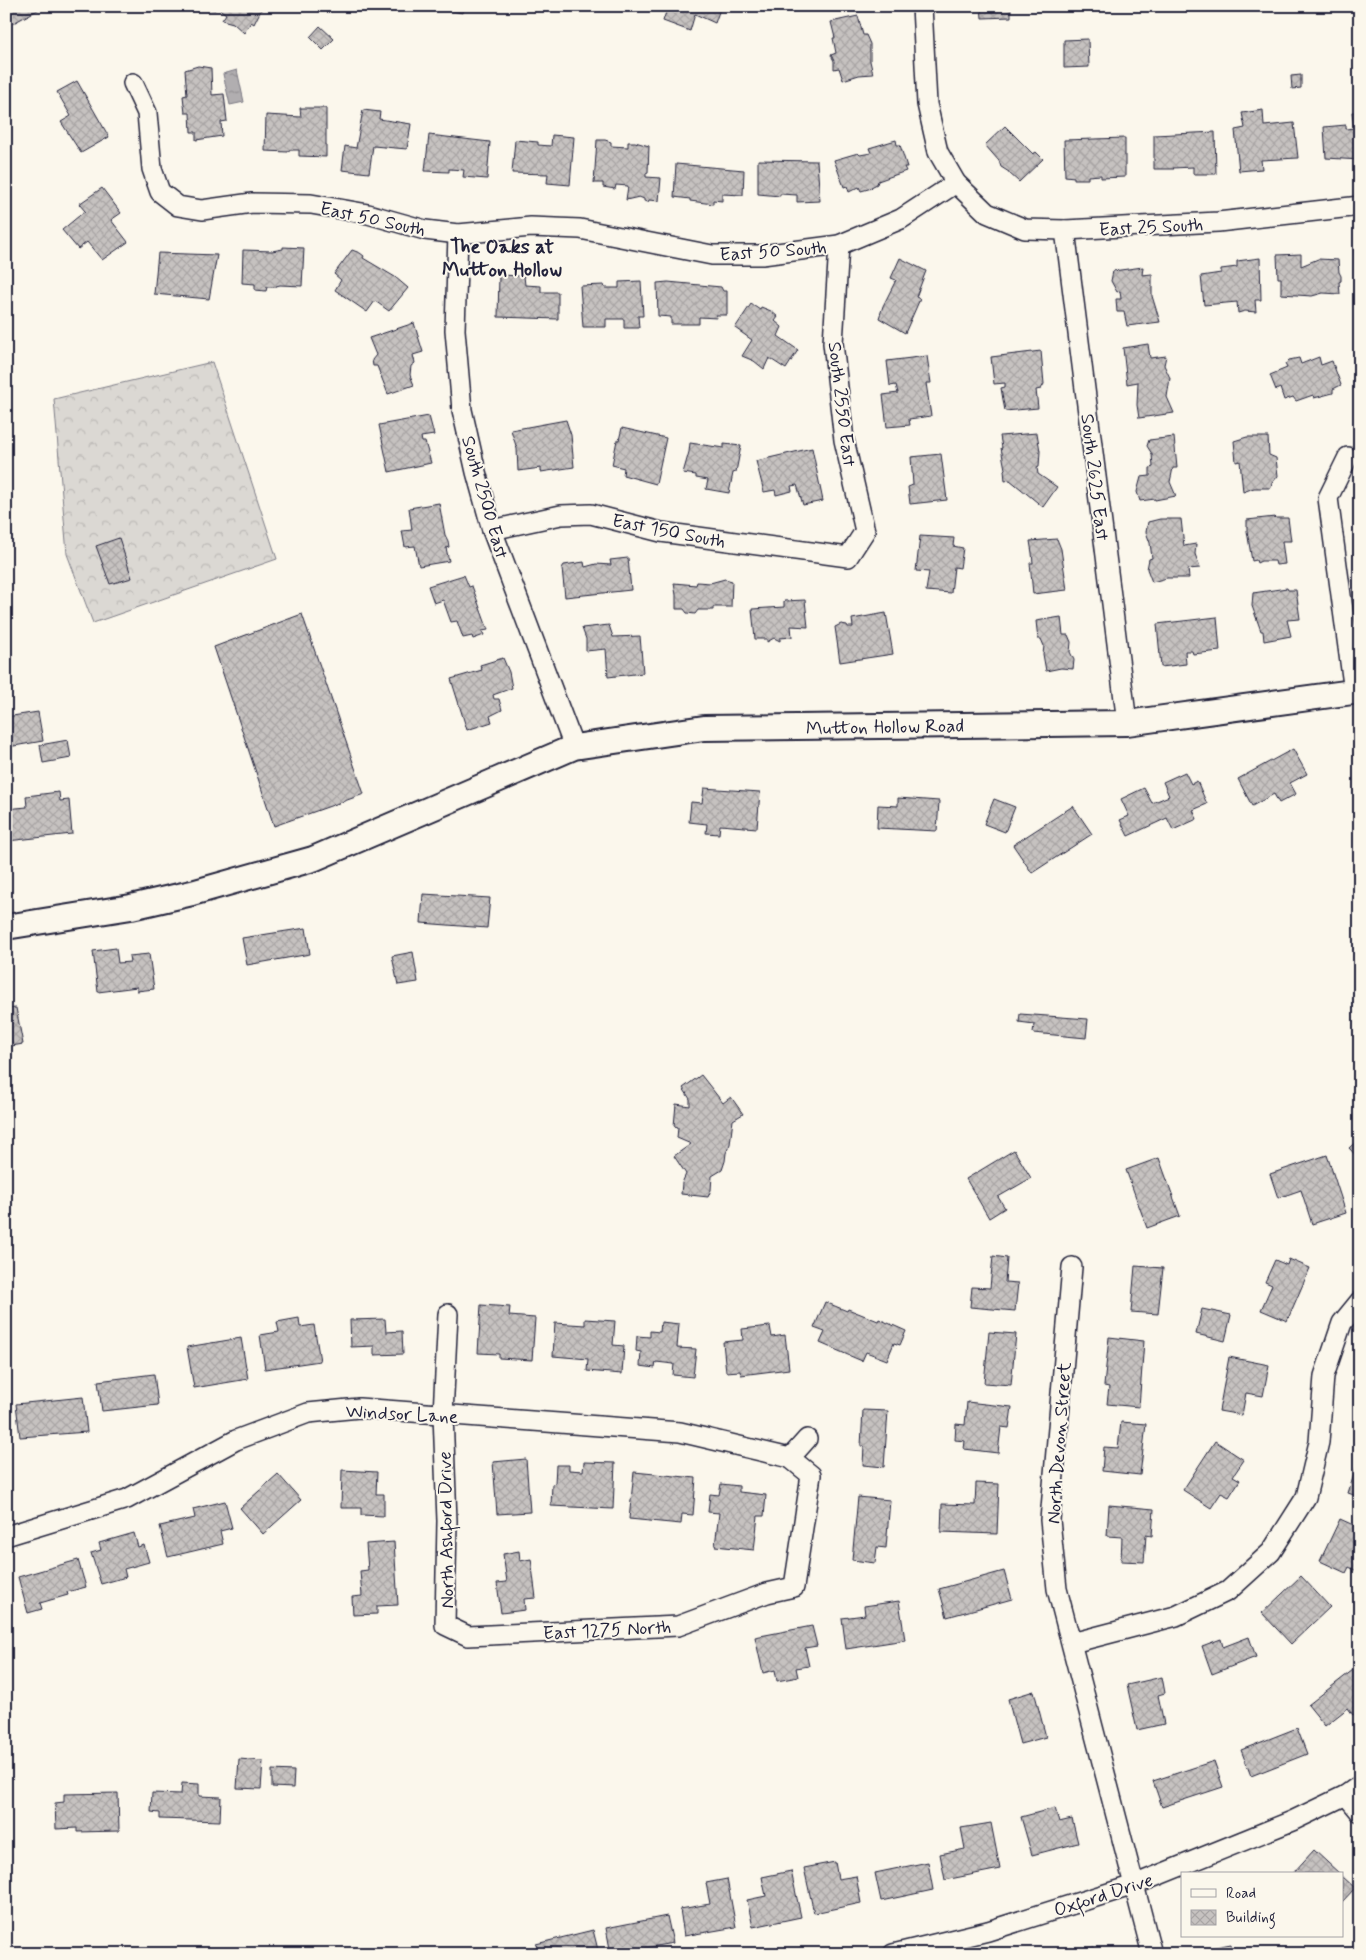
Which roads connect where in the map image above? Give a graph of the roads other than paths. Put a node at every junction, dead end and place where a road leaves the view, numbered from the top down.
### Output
1 (922, 6) edge
2 (133, 83) dead end
3 (956, 183) junction
4 (1360, 206) edge
5 (1065, 230) junction
6 (458, 234) junction
7 (838, 245) junction
8 (1348, 457) dead end
9 (492, 530) junction
10 (848, 557) joint
11 (1357, 691) edge
12 (1127, 724) junction
13 (574, 747) junction
14 (6, 927) edge
15 (1072, 1267) dead end
16 (1360, 1300) edge
17 (448, 1314) dead end
18 (443, 1414) junction
19 (807, 1439) dead end
20 (790, 1458) junction
21 (6, 1536) edge
22 (445, 1625) joint
23 (1072, 1643) junction
24 (1353, 1790) edge
25 (1360, 1812) edge
26 (1134, 1885) junction
27 (893, 1954) edge
28 (1152, 1954) edge

1 - 3 street, East 25 South
2 - 6 street, East 50 South
3 - 5 street, East 25 South
3 - 7 street, East 50 South
4 - 5 street, East 25 South
5 - 12 street, South 2625 East
6 - 7 street, East 50 South
6 - 9 street, South 2500 East
7 - 10 street, South 2550 East
8 - 11 street
9 - 10 street, East 150 South
9 - 13 street, South 2500 East
11 - 12 street, Mutton Hollow Road
12 - 13 street, Mutton Hollow Road
13 - 14 street, Mutton Hollow Road
15 - 23 street, North Devon Street
16 - 23 street
17 - 18 street, North Ashford Drive
18 - 20 street, Windsor Lane
18 - 21 street, Windsor Lane
18 - 22 street, North Ashford Drive
19 - 20 street
20 - 22 street, East 1275 North
23 - 26 street, North Devon Street
24 - 25 street
24 - 26 street, Oxford Drive
26 - 27 street, Oxford Drive
26 - 28 street, North Devon Street

